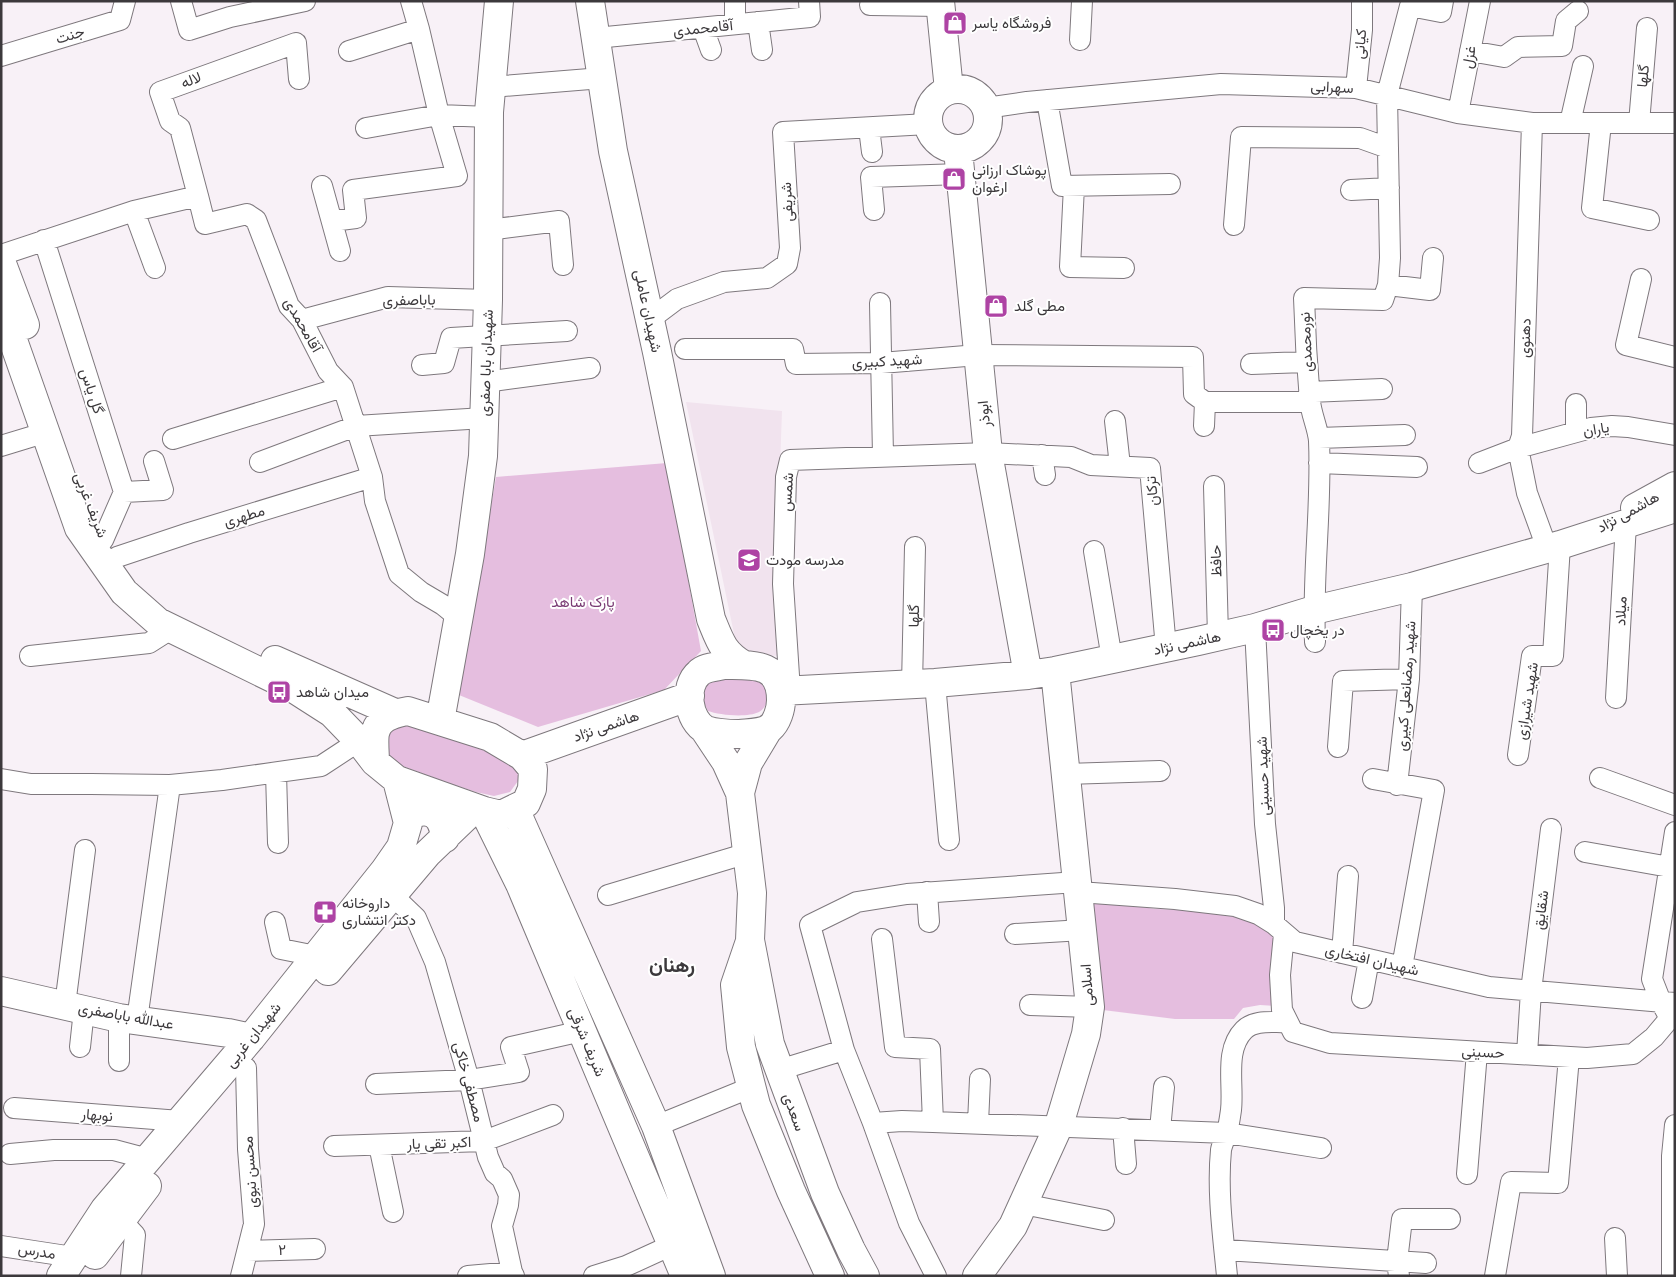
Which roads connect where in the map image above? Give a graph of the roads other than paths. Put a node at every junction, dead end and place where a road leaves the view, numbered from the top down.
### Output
1 (126, 1) edge
2 (181, 1) edge
3 (305, 1) edge
4 (411, 1) edge
5 (499, 1) edge
6 (590, 1) edge
7 (735, 1) edge
8 (1082, 1) edge
9 (1362, 1) edge
10 (1444, 1) edge
11 (1480, 1) edge
12 (940, 4) edge
13 (870, 5) dead end
14 (809, 9) edge
15 (1578, 11) dead end
16 (758, 22) junction
17 (735, 24) junction
18 (703, 28) junction
19 (1647, 28) dead end
20 (419, 29) junction
21 (596, 38) junction
22 (1080, 40) dead end
23 (711, 50) dead end
24 (762, 50) dead end
25 (349, 51) dead end
26 (1470, 52) junction
27 (1, 56) edge
28 (1583, 66) dead end
29 (602, 78) junction
30 (299, 79) dead end
31 (491, 87) junction
32 (1356, 88) junction
33 (949, 90) junction
34 (1388, 95) junction
35 (1047, 100) junction
36 (986, 108) junction
37 (1458, 113) junction
38 (439, 115) junction
39 (489, 117) junction
40 (1532, 123) junction
41 (1570, 123) junction
42 (1601, 123) junction
43 (1639, 123) junction
44 (1675, 123) edge
45 (928, 124) junction
46 (366, 128) dead end
47 (869, 128) junction
48 (1388, 148) junction
49 (872, 152) dead end
50 (960, 162) junction
51 (1170, 184) dead end
52 (322, 186) dead end
53 (1074, 186) junction
54 (1389, 188) junction
55 (1351, 190) dead end
56 (198, 196) junction
57 (874, 210) dead end
58 (134, 211) junction
59 (332, 220) junction
60 (1649, 220) dead end
61 (1234, 225) dead end
62 (488, 230) junction
63 (44, 240) junction
64 (340, 251) dead end
65 (1, 255) edge
66 (1433, 258) dead end
67 (1, 260) edge
68 (563, 264) dead end
69 (155, 268) dead end
70 (1124, 268) dead end
71 (1641, 279) dead end
72 (1388, 285) junction
73 (488, 300) junction
74 (880, 303) dead end
75 (1, 306) edge
76 (302, 320) junction
77 (649, 320) junction
78 (567, 331) dead end
79 (486, 336) junction
80 (686, 349) dead end
81 (978, 355) junction
82 (1675, 356) edge
83 (1306, 362) junction
84 (881, 363) junction
85 (1251, 364) dead end
86 (422, 366) dead end
87 (590, 368) dead end
88 (485, 382) junction
89 (343, 387) junction
90 (1382, 389) dead end
91 (1309, 397) junction
92 (1205, 402) junction
93 (1576, 404) dead end
94 (484, 418) junction
95 (1115, 421) dead end
96 (356, 426) junction
97 (1204, 426) dead end
98 (1576, 432) junction
99 (38, 435) dead end
100 (1405, 435) dead end
101 (1675, 435) edge
102 (1318, 438) junction
103 (173, 439) dead end
104 (1, 446) edge
105 (1518, 448) junction
106 (988, 453) junction
107 (882, 456) junction
108 (154, 461) dead end
109 (260, 462) dead end
110 (1319, 463) junction
111 (1479, 463) dead end
112 (1120, 466) junction
113 (1417, 467) dead end
114 (372, 477) junction
115 (1214, 486) dead end
116 (1675, 486) edge
117 (124, 492) junction
118 (1675, 508) edge
119 (1626, 524) junction
120 (1563, 544) junction
121 (915, 548) dead end
122 (110, 549) junction
123 (1094, 551) dead end
124 (1412, 587) junction
125 (1314, 610) junction
126 (458, 618) junction
127 (711, 619) junction
128 (1255, 628) junction
129 (171, 629) junction
130 (1218, 636) junction
131 (1315, 642) dead end
132 (1166, 648) junction
133 (30, 656) dead end
134 (1112, 659) junction
135 (744, 665) junction
136 (1055, 671) junction
137 (1028, 675) junction
138 (1409, 679) junction
139 (924, 684) junction
140 (786, 691) junction
141 (1616, 698) dead end
142 (335, 700) junction
143 (696, 702) junction
144 (395, 713) junction
145 (440, 721) junction
146 (769, 728) junction
147 (1338, 747) dead end
148 (367, 752) junction
149 (1518, 755) dead end
150 (528, 762) junction
151 (1160, 771) dead end
152 (276, 774) junction
153 (1066, 774) junction
154 (1600, 778) dead end
155 (1, 779) edge
156 (1373, 779) dead end
157 (396, 780) junction
158 (170, 785) junction
159 (1397, 785) junction
160 (740, 793) junction
161 (1675, 805) edge
162 (479, 809) junction
163 (515, 809) junction
164 (407, 817) junction
165 (1551, 829) dead end
166 (1675, 832) edge
167 (445, 838) junction
168 (949, 840) dead end
169 (278, 843) dead end
170 (85, 850) dead end
171 (1585, 852) dead end
172 (748, 853) junction
173 (1671, 868) edge
174 (1348, 876) dead end
175 (1078, 887) junction
176 (927, 892) junction
177 (392, 895) junction
178 (608, 896) dead end
179 (275, 922) dead end
180 (929, 922) dead end
181 (1279, 929) junction
182 (1082, 930) junction
183 (1015, 934) dead end
184 (882, 939) dead end
185 (750, 940) junction
186 (1342, 953) junction
187 (316, 956) junction
188 (1369, 960) junction
189 (1402, 967) junction
190 (1, 990) edge
191 (1531, 990) junction
192 (1362, 998) dead end
193 (1030, 1006) dead end
194 (1090, 1006) junction
195 (74, 1007) junction
196 (1670, 1012) edge
197 (128, 1019) junction
198 (1288, 1022) junction
199 (582, 1031) junction
200 (251, 1038) junction
201 (80, 1047) dead end
202 (844, 1050) junction
203 (1477, 1052) junction
204 (1527, 1054) junction
205 (1569, 1057) junction
206 (120, 1061) dead end
207 (246, 1068) junction
208 (779, 1070) junction
209 (980, 1079) dead end
210 (469, 1080) junction
211 (376, 1084) dead end
212 (752, 1087) junction
213 (1164, 1087) dead end
214 (14, 1108) dead end
215 (553, 1115) dead end
216 (180, 1121) junction
217 (933, 1122) junction
218 (873, 1123) junction
219 (978, 1123) junction
220 (1059, 1125) junction
221 (1675, 1125) edge
222 (656, 1126) junction
223 (1123, 1128) junction
224 (1160, 1130) junction
225 (1227, 1133) junction
226 (484, 1141) junction
227 (379, 1145) junction
228 (334, 1146) dead end
229 (1321, 1148) dead end
230 (10, 1154) dead end
231 (148, 1159) junction
232 (1126, 1164) dead end
233 (1467, 1174) dead end
234 (1023, 1204) junction
235 (393, 1212) dead end
236 (1450, 1219) dead end
237 (121, 1220) junction
238 (1104, 1220) dead end
239 (1615, 1238) dead end
240 (672, 1245) junction
241 (1, 1246) edge
242 (315, 1249) dead end
243 (1225, 1250) junction
244 (248, 1251) junction
245 (1426, 1263) dead end
246 (72, 1269) edge
247 (1398, 1269) edge
248 (513, 1274) edge
249 (131, 1276) edge
250 (241, 1276) edge
251 (468, 1276) edge
252 (594, 1276) edge
253 (685, 1276) edge
254 (711, 1276) edge
255 (830, 1276) edge
256 (865, 1276) edge
257 (936, 1276) edge
258 (977, 1276) edge
259 (1227, 1276) edge
260 (1495, 1276) edge
261 (1617, 1276) edge
262 (1672, 1276) edge

1 - 27 street, جنت
2 - 3 street
4 - 20 street
5 - 31 main road, شهیدان بابا صفری
6 - 21 main road, شهیدان عاملی
7 - 17 street
8 - 22 street
9 - 32 street, کیانی
10 - 34 street
11 - 26 street, غزل
12 - 13 street
12 - 33 main road
14 - 16 street, آقامحمدی
15 - 26 street
16 - 17 street, آقامحمدی
16 - 24 street
17 - 18 street, آقامحمدی
18 - 21 street, آقامحمدی
18 - 23 street
19 - 43 street, گلها
20 - 25 street
20 - 38 street
21 - 29 main road, شهیدان عاملی
26 - 37 street, غزل
28 - 41 street
29 - 31 street
29 - 77 main road, شهیدان عاملی
30 - 56 street, لاله
31 - 39 main road, شهیدان بابا صفری
32 - 34 street, سهرابی
32 - 35 street, سهرابی
33 - 36 main road
33 - 45 main road
34 - 37 street, سهرابی
34 - 48 street
35 - 36 street, سهرابی
35 - 53 street
36 - 50 main road
37 - 40 street, سهرابی
38 - 39 street
38 - 46 street
38 - 59 street
39 - 62 main road, شهیدان بابا صفری
40 - 41 street, سهرابی
40 - 105 street, دهنوی
41 - 42 street, سهرابی
42 - 43 street, سهرابی
42 - 60 street
43 - 44 street, سهرابی
45 - 47 street, شریفی
45 - 50 main road
47 - 49 street
47 - 77 street, شریفی
48 - 54 street
48 - 61 street
50 - 57 street
50 - 81 main road, ابوذر
51 - 53 street
52 - 59 street
53 - 70 street
54 - 55 street
54 - 72 street
56 - 58 street
56 - 76 street, آقامحمدی
58 - 63 street
58 - 69 street
59 - 64 street
62 - 68 street
62 - 73 main road, شهیدان بابا صفری
63 - 65 street
63 - 117 street, گل یاس
66 - 72 street
67 - 122 main road, شریف غربی
71 - 82 street
72 - 83 street, نورمحمدی
73 - 76 street, باباصفری
73 - 79 main road, شهیدان بابا صفری
74 - 84 street
75 - 129 main road, شریف غربی
76 - 89 street, آقامحمدی
77 - 127 main road, شهیدان عاملی
78 - 79 street
79 - 86 street
79 - 88 main road, شهیدان بابا صفری
80 - 84 street, شهید کبیری
81 - 84 street, شهید کبیری
81 - 92 street, شهید کبیری
81 - 106 main road, ابوذر
83 - 85 street
83 - 91 street, نورمحمدی
84 - 107 street
87 - 88 street
88 - 94 main road, شهیدان بابا صفری
89 - 96 street, آقامحمدی
89 - 103 street
90 - 91 street
91 - 92 street
91 - 102 street, نورمحمدی
92 - 97 street
93 - 98 street
94 - 96 street
94 - 126 main road, شهیدان بابا صفری
95 - 112 street
96 - 109 street
96 - 114 street, آقامحمدی
98 - 101 street, یاران
98 - 105 street, یاران
99 - 104 street
100 - 102 street
102 - 110 street, نورمحمدی
105 - 111 street, یاران
105 - 120 street, دهنوی
106 - 107 street, شمس
106 - 112 street, ترکان
106 - 137 main road, ابوذر
107 - 140 street, شمس
108 - 117 street
110 - 113 street
110 - 125 street, نورمحمدی
112 - 132 street, ترکان
114 - 122 street, مطهری
114 - 126 street, آقامحمدی
115 - 130 street, حافظ
116 - 120 main road, هاشمی نژاد
117 - 122 street
118 - 119 main road, هاشمی نژاد
119 - 120 main road, هاشمی نژاد
119 - 141 street, میلاد
120 - 124 main road, هاشمی نژاد
120 - 149 street, شهید شیرازی
121 - 139 street, گلها
122 - 142 main road, شریف غربی
123 - 134 street
124 - 125 main road, هاشمی نژاد
124 - 138 street, شهید رمضانعلی کبیری
125 - 128 main road, هاشمی نژاد
125 - 131 street, نورمحمدی
126 - 145 main road, شهیدان بابا صفری
127 - 135 main road, شهیدان عاملی
127 - 143 main road, شهیدان عاملی
128 - 130 main road, هاشمی نژاد
128 - 181 street, شهید حسینی
129 - 133 street
129 - 142 main road, شریف غربی
130 - 132 main road, هاشمی نژاد
132 - 134 main road, هاشمی نژاد
134 - 136 main road, هاشمی نژاد
135 - 140 main road
135 - 143 main road
136 - 137 main road, هاشمی نژاد
136 - 153 main road, اسلامی
137 - 139 main road, هاشمی نژاد
138 - 147 street
138 - 159 street, شهید رمضانعلی کبیری
139 - 140 main road, هاشمی نژاد
139 - 168 street, گلها
140 - 146 main road
142 - 144 main road, شریف غربی
142 - 148 main road, شریف غربی
143 - 146 main road
143 - 150 main road, هاشمی نژاد
143 - 160 main road
144 - 145 main road
144 - 148 main road
145 - 150 main road
146 - 160 main road
148 - 152 street
148 - 157 main road
150 - 163 main road
151 - 153 street
152 - 158 street
152 - 169 street
153 - 175 main road, اسلامی
154 - 161 street
155 - 158 street
156 - 159 street
157 - 162 main road
157 - 164 main road, شهیدان غربی
158 - 197 street
159 - 189 street
160 - 172 main road, سعدی
162 - 163 main road
162 - 167 main road, شهیدان غربی
162 - 199 main road, شریف شرقی
163 - 222 main road, شریف شرقی
164 - 167 main road
164 - 187 main road, شهیدان غربی
165 - 191 street, شقایق
166 - 173 street
167 - 177 main road, شهیدان غربی
170 - 195 street
171 - 173 street
172 - 178 street
172 - 185 main road, سعدی
173 - 196 street
174 - 186 street
175 - 176 street, شهیدان افتخاری
175 - 181 street, شهیدان افتخاری
175 - 182 main road, اسلامی
176 - 180 street
176 - 202 street, شهیدان افتخاری
177 - 207 main road, شهیدان غربی
177 - 210 street, مصطفی خاکی
179 - 187 street
181 - 186 street, شهیدان افتخاری
181 - 198 street
182 - 183 street
182 - 194 main road, اسلامی
184 - 217 street
185 - 208 main road, سعدی
185 - 212 main road, سعدی
186 - 188 street, شهیدان افتخاری
187 - 200 main road, شهیدان غربی
188 - 189 street, شهیدان افتخاری
188 - 192 street
189 - 191 street, شهیدان افتخاری
190 - 195 main road, عبدالله باباصفری
191 - 196 street, شهیدان افتخاری
191 - 204 street, شقایق
193 - 194 street
194 - 220 main road, اسلامی
195 - 197 main road, عبدالله باباصفری
195 - 201 street
196 - 205 street, حسینی
197 - 200 main road, عبدالله باباصفری
197 - 206 street
198 - 203 street, حسینی
198 - 225 street
199 - 210 street
199 - 240 main road, شریف شرقی
200 - 216 main road, شهیدان غربی
202 - 208 street
202 - 218 street
203 - 204 street, حسینی
203 - 233 street
204 - 205 street, حسینی
205 - 260 street
207 - 237 main road, شهیدان غربی
207 - 244 street, محسن نبوی
208 - 212 main road
208 - 256 main road, سعدی
209 - 219 street
210 - 211 street
210 - 226 street, مصطفی خاکی
212 - 222 street
212 - 255 main road, سعدی
213 - 224 street
214 - 216 street, نوبهار
215 - 226 street, اکبر تقی یار
216 - 231 main road, شهیدان غربی
217 - 218 street
217 - 219 street
218 - 257 street
219 - 220 street
220 - 223 street
220 - 234 main road, اسلامی
221 - 262 street
222 - 254 main road, شریف شرقی
223 - 224 street
223 - 232 street
224 - 225 street
225 - 229 street
225 - 243 street
226 - 227 street, اکبر تقی یار
226 - 248 street, مصطفی خاکی
227 - 228 street, اکبر تقی یار
227 - 235 street
230 - 231 street
231 - 246 main road, شهیدان غربی
234 - 238 street
234 - 258 main road, اسلامی
236 - 247 street
237 - 246 main road, شهیدان غربی
237 - 249 street
239 - 261 street
240 - 252 street
240 - 253 main road, شریف شرقی
241 - 246 street, مدرس
242 - 244 street, ۲
243 - 247 street
243 - 259 street
244 - 250 street, محسن نبوی
245 - 247 street
248 - 251 street

